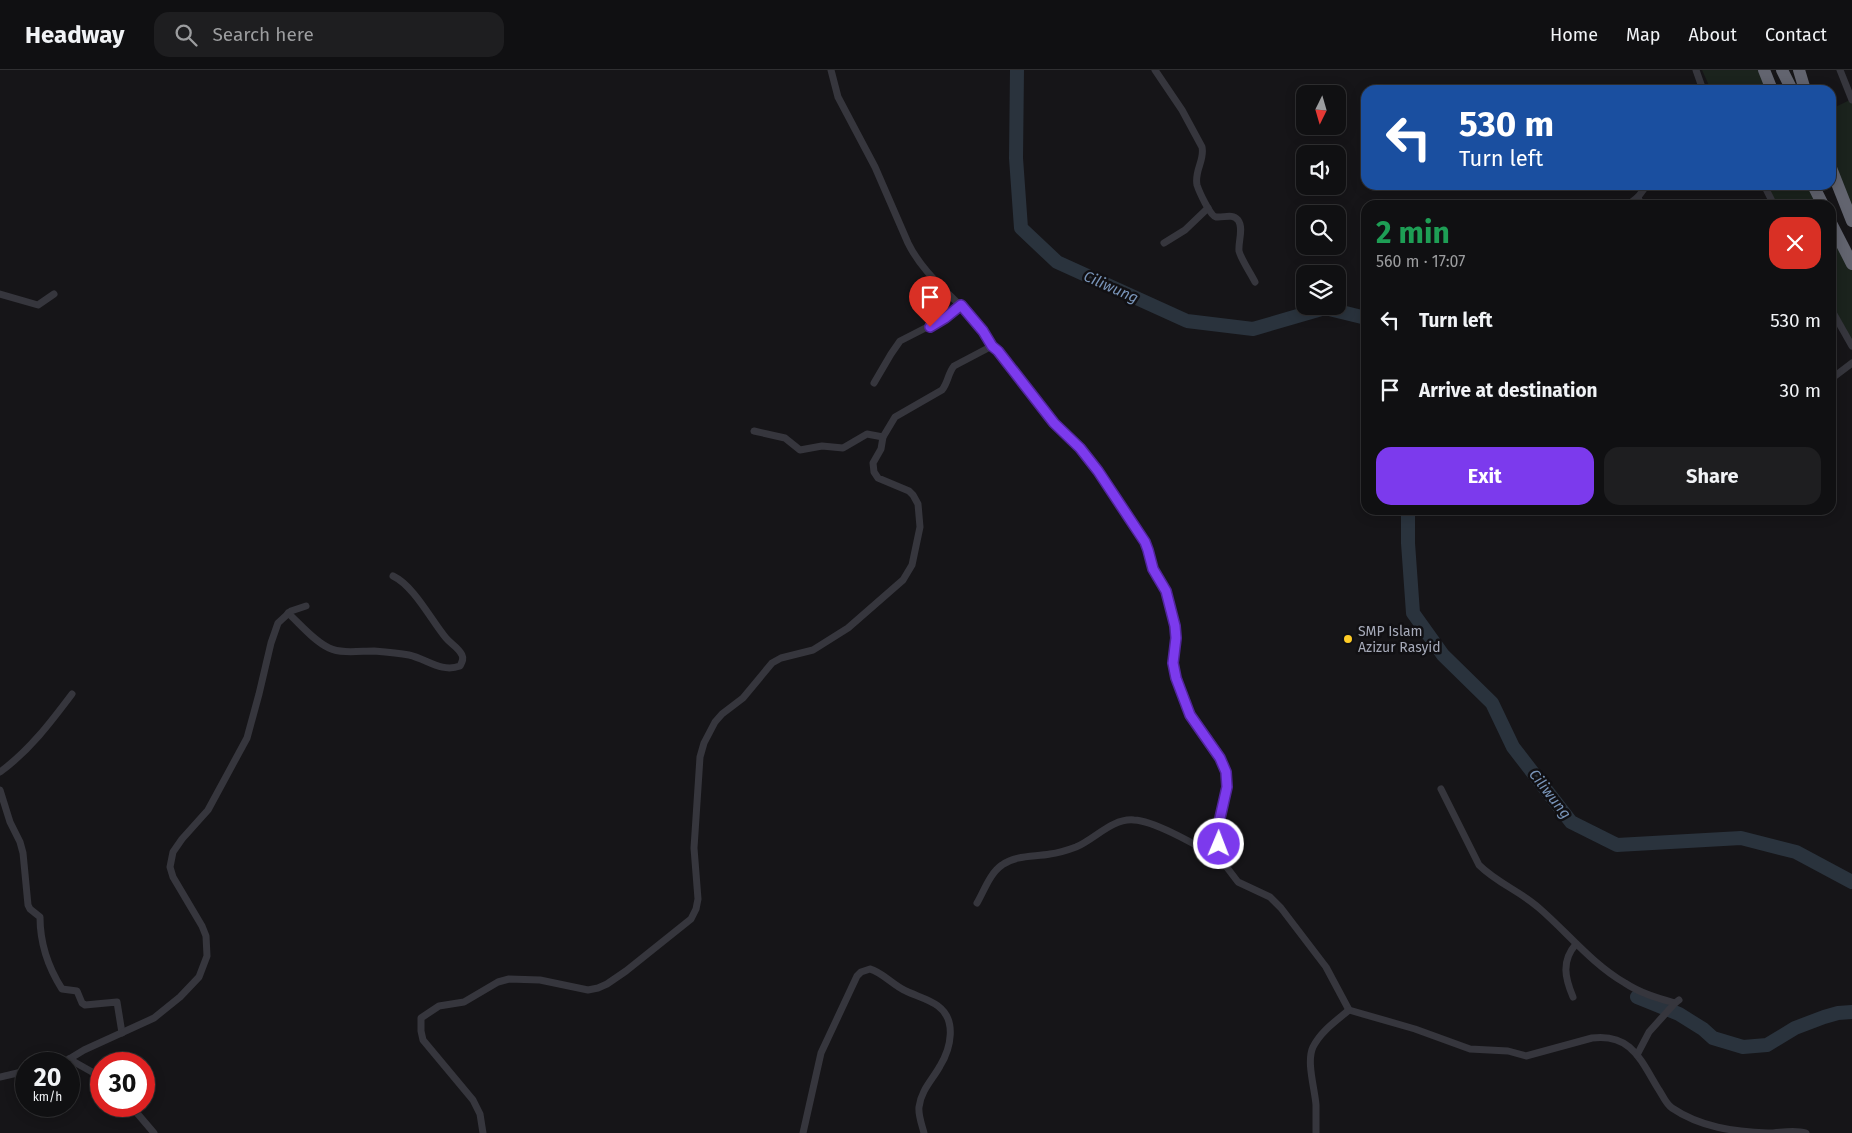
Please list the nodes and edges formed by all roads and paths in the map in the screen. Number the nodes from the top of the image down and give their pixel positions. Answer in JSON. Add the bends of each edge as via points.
{"nodes":[{"id":1,"x":831,"y":70,"type":"edge"},
{"id":2,"x":1155,"y":70,"type":"edge"},
{"id":3,"x":1696,"y":70,"type":"edge"},
{"id":4,"x":1764,"y":70,"type":"edge"},
{"id":5,"x":1782,"y":70,"type":"edge"},
{"id":6,"x":1799,"y":70,"type":"edge"},
{"id":7,"x":1840,"y":70,"type":"edge"},
{"id":8,"x":1701,"y":85,"type":"edge"},
{"id":9,"x":1770,"y":85,"type":"edge"},
{"id":10,"x":1790,"y":85,"type":"edge"},
{"id":11,"x":1804,"y":85,"type":"edge"},
{"id":12,"x":1852,"y":100,"type":"edge"},
{"id":13,"x":1836,"y":181,"type":"edge"},
{"id":14,"x":1836,"y":187,"type":"edge"},
{"id":15,"x":1644,"y":190,"type":"edge"},
{"id":16,"x":1638,"y":197,"type":"junction"},
{"id":17,"x":1634,"y":200,"type":"edge"},
{"id":18,"x":1639,"y":200,"type":"edge"},
{"id":19,"x":1208,"y":208,"type":"junction"},
{"id":20,"x":1852,"y":221,"type":"edge"},
{"id":21,"x":1836,"y":233,"type":"edge"},
{"id":22,"x":1164,"y":243,"type":"dead end"},
{"id":23,"x":1852,"y":264,"type":"edge"},
{"id":24,"x":1255,"y":282,"type":"dead end"},
{"id":25,"x":0,"y":294,"type":"edge"},
{"id":26,"x":54,"y":294,"type":"dead end"},
{"id":27,"x":961,"y":305,"type":"junction"},
{"id":28,"x":1836,"y":318,"type":"edge"},
{"id":29,"x":992,"y":346,"type":"junction"},
{"id":30,"x":1852,"y":346,"type":"edge"},
{"id":31,"x":1852,"y":363,"type":"edge"},
{"id":32,"x":1836,"y":375,"type":"edge"},
{"id":33,"x":874,"y":383,"type":"dead end"},
{"id":34,"x":754,"y":431,"type":"dead end"},
{"id":35,"x":883,"y":437,"type":"junction"},
{"id":36,"x":393,"y":576,"type":"dead end"},
{"id":37,"x":306,"y":606,"type":"dead end"},
{"id":38,"x":288,"y":613,"type":"junction"},
{"id":39,"x":72,"y":694,"type":"dead end"},
{"id":40,"x":0,"y":772,"type":"edge"},
{"id":41,"x":1441,"y":789,"type":"dead end"},
{"id":42,"x":0,"y":790,"type":"edge"},
{"id":43,"x":1222,"y":859,"type":"junction"},
{"id":44,"x":977,"y":903,"type":"dead end"},
{"id":45,"x":1574,"y":947,"type":"junction"},
{"id":46,"x":1573,"y":997,"type":"dead end"},
{"id":47,"x":1349,"y":1010,"type":"junction"},
{"id":48,"x":122,"y":1033,"type":"junction"},
{"id":49,"x":80,"y":1054,"type":"edge"},
{"id":50,"x":1637,"y":1054,"type":"junction"},
{"id":51,"x":15,"y":1074,"type":"edge"},
{"id":52,"x":0,"y":1077,"type":"edge"},
{"id":53,"x":140,"y":1117,"type":"edge"},
{"id":54,"x":154,"y":1133,"type":"edge"},
{"id":55,"x":483,"y":1133,"type":"edge"},
{"id":56,"x":803,"y":1133,"type":"edge"},
{"id":57,"x":924,"y":1133,"type":"edge"},
{"id":58,"x":1316,"y":1133,"type":"edge"},
{"id":59,"x":1806,"y":1133,"type":"edge"}],
"edges":[{"from":1,"to":27,"type":"street","via":[[838,96],[875,167],[910,247],[928,273]]},
{"from":2,"to":19,"type":"street","via":[[1202,147],[1196,179]]},
{"from":3,"to":8,"type":"street"},
{"from":4,"to":9,"type":"highway"},
{"from":5,"to":10,"type":"highway"},
{"from":6,"to":11,"type":"highway"},
{"from":7,"to":12,"type":"street"},
{"from":13,"to":20,"type":"highway"},
{"from":14,"to":20,"type":"highway"},
{"from":15,"to":16,"type":"street"},
{"from":16,"to":17,"type":"street"},
{"from":16,"to":18,"type":"street"},
{"from":19,"to":22,"type":"street","via":[[1185,230]]},
{"from":19,"to":24,"type":"street","via":[[1214,216],[1230,216],[1238,221],[1239,250]]},
{"from":21,"to":23,"type":"highway"},
{"from":25,"to":26,"type":"street","via":[[38,305]]},
{"from":27,"to":29,"type":"street"},
{"from":27,"to":33,"type":"street","via":[[945,318],[900,341]]},
{"from":28,"to":30,"type":"street"},
{"from":29,"to":35,"type":"street","via":[[954,366],[942,390],[895,416]]},
{"from":29,"to":43,"type":"street","via":[[1054,423],[1098,471],[1147,547],[1153,569],[1166,591],[1175,626],[1173,663],[1176,678],[1190,715],[1226,772],[1227,787],[1219,827]]},
{"from":31,"to":32,"type":"street"},
{"from":34,"to":35,"type":"street","via":[[785,438],[800,450],[822,446],[843,448],[867,434]]},
{"from":35,"to":55,"type":"street","via":[[881,449],[873,462],[876,476],[909,491],[918,504],[920,527],[912,565],[903,580],[860,620],[813,650],[772,663],[743,698],[715,722],[701,754],[694,862],[698,899],[688,922],[616,978],[598,988],[588,990],[540,980],[509,978],[464,1002],[439,1006],[421,1018],[423,1040],[473,1100],[480,1114]]},
{"from":36,"to":38,"type":"street","via":[[409,590],[458,649],[463,660],[460,666],[446,669],[409,655],[338,651],[316,638]]},
{"from":37,"to":38,"type":"street"},
{"from":38,"to":48,"type":"street","via":[[280,620],[274,634],[244,744],[211,805],[179,842],[171,859],[173,877],[204,931],[207,953],[202,971],[196,982],[169,1007],[149,1021]]},
{"from":39,"to":40,"type":"street","via":[[51,722]]},
{"from":41,"to":45,"type":"street","via":[[1480,865],[1495,879],[1538,907]]},
{"from":42,"to":48,"type":"street","via":[[23,853],[28,905],[40,917],[42,942],[57,982],[62,989],[76,992],[82,1004],[116,1002]]},
{"from":43,"to":44,"type":"street","via":[[1153,824],[1128,820],[1112,825],[1076,847],[1006,862],[996,871]]},
{"from":43,"to":47,"type":"street","via":[[1238,882],[1270,897],[1281,908],[1326,966]]},
{"from":45,"to":46,"type":"street","via":[[1565,971]]},
{"from":45,"to":50,"type":"street","via":[[1626,984],[1673,1004],[1649,1032]]},
{"from":47,"to":50,"type":"street","via":[[1415,1029],[1470,1050],[1492,1049],[1526,1056],[1601,1037],[1624,1042]]},
{"from":47,"to":58,"type":"street","via":[[1328,1027],[1313,1047],[1311,1067]]},
{"from":48,"to":49,"type":"street"},
{"from":50,"to":59,"type":"street","via":[[1668,1105],[1697,1121],[1736,1131]]},
{"from":51,"to":52,"type":"street"},
{"from":53,"to":54,"type":"street"},
{"from":56,"to":57,"type":"street","via":[[823,1046],[857,976],[870,970],[935,1004],[949,1021],[948,1048],[941,1066],[927,1084],[919,1107]]}]}
